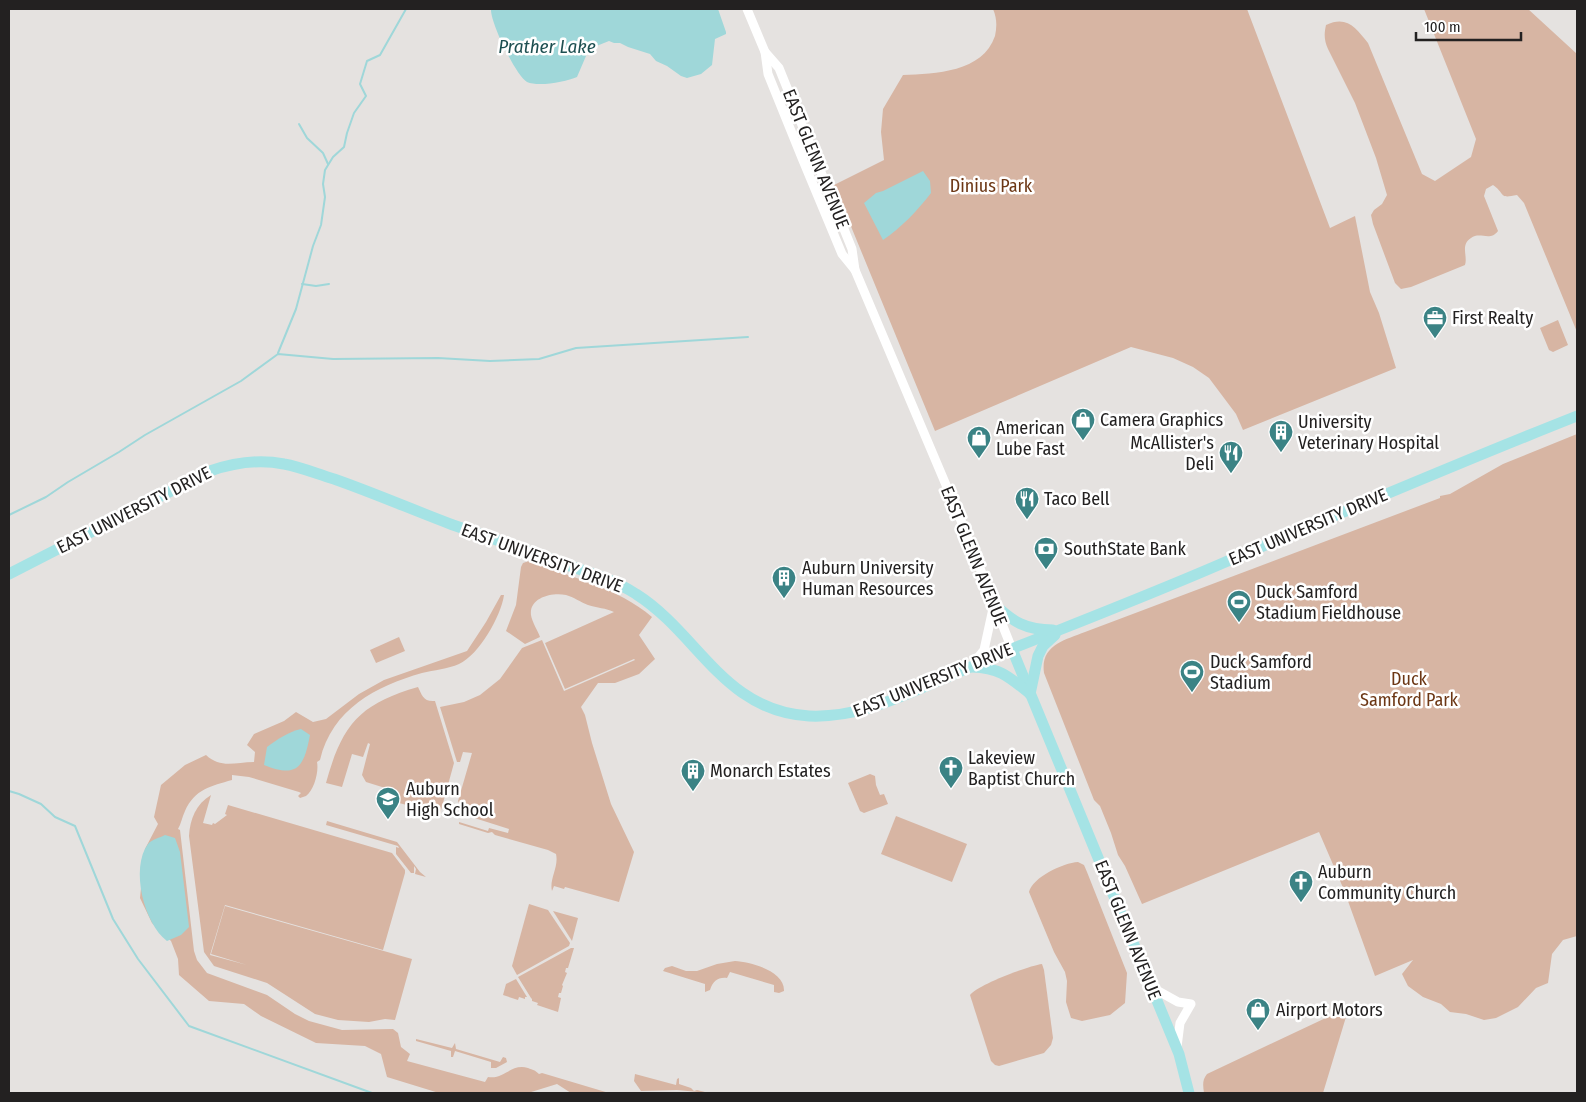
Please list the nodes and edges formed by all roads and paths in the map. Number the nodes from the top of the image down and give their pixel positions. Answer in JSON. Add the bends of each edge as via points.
{"nodes":[{"id":1,"x":747,"y":9,"type":"edge"},
{"id":2,"x":1577,"y":416,"type":"edge"},
{"id":3,"x":9,"y":574,"type":"edge"},
{"id":4,"x":994,"y":604,"type":"junction"},
{"id":5,"x":1060,"y":630,"type":"junction"},
{"id":6,"x":1012,"y":649,"type":"junction"},
{"id":7,"x":971,"y":667,"type":"junction"},
{"id":8,"x":1030,"y":694,"type":"junction"},
{"id":9,"x":1151,"y":987,"type":"junction"},
{"id":10,"x":1176,"y":1048,"type":"junction"},
{"id":11,"x":1189,"y":1093,"type":"edge"}],
"edges":[{"from":1,"to":4,"type":"street","name":"EAST GLENN AVENUE","via":[[798,150],[842,254],[855,270]]},
{"from":2,"to":5,"type":"main road","name":"EAST UNIVERSITY DRIVE"},
{"from":3,"to":7,"type":"main road","name":"EAST UNIVERSITY DRIVE","via":[[210,470],[239,463],[282,463],[348,484],[623,586],[657,610],[714,670],[739,691],[774,710],[806,716],[856,713]]},
{"from":4,"to":5,"type":"main road","via":[[1023,626]]},
{"from":4,"to":6,"type":"street","name":"EAST GLENN AVENUE"},
{"from":4,"to":7,"type":"street","via":[[984,650]]},
{"from":5,"to":6,"type":"main road","name":"EAST UNIVERSITY DRIVE"},
{"from":5,"to":8,"type":"main road","via":[[1042,646]]},
{"from":6,"to":7,"type":"main road","name":"EAST UNIVERSITY DRIVE"},
{"from":6,"to":8,"type":"main road","name":"EAST GLENN AVENUE"},
{"from":7,"to":8,"type":"main road","via":[[1004,673]]},
{"from":8,"to":9,"type":"main road","name":"EAST GLENN AVENUE"},
{"from":9,"to":10,"type":"main road","name":"EAST GLENN AVENUE"},
{"from":9,"to":10,"type":"street","via":[[1178,1002],[1191,1004],[1180,1022]]},
{"from":10,"to":11,"type":"main road","name":"EAST GLENN AVENUE"}]}
